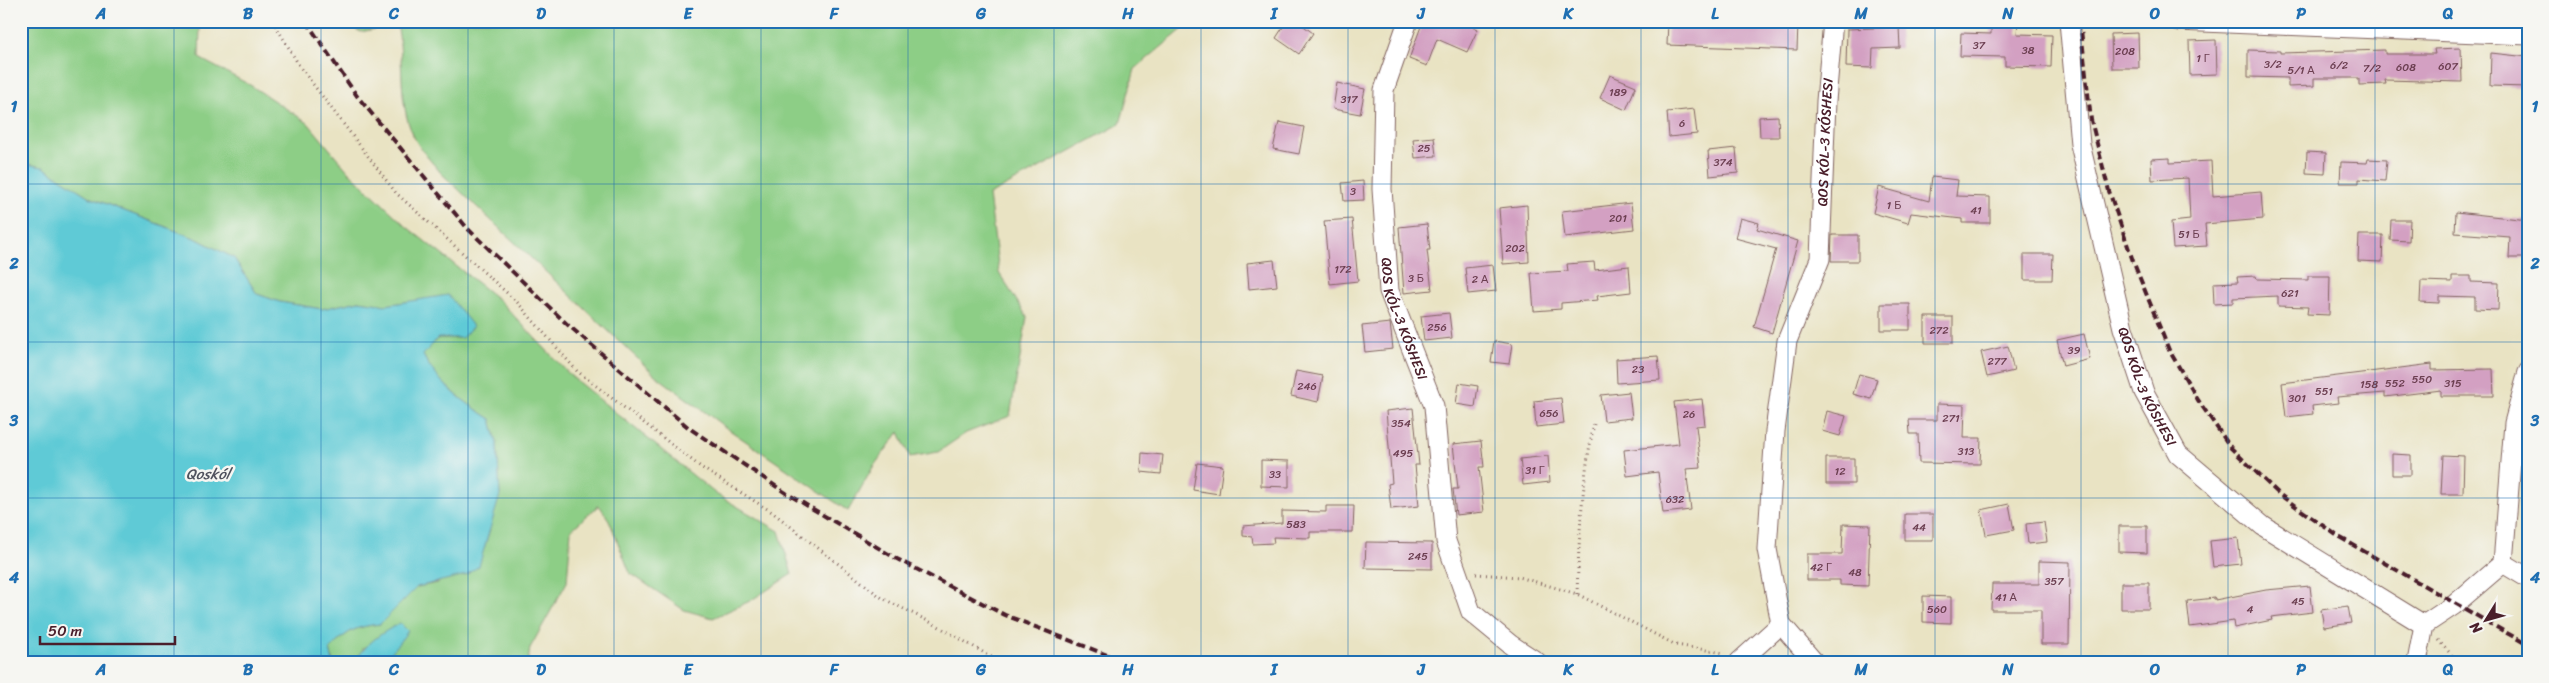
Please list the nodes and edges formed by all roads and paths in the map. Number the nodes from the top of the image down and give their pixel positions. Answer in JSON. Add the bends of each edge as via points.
{"nodes":[{"id":1,"x":274,"y":21,"type":"edge"},
{"id":2,"x":1408,"y":21,"type":"edge"},
{"id":3,"x":1833,"y":21,"type":"edge"},
{"id":4,"x":2069,"y":21,"type":"edge"},
{"id":5,"x":2178,"y":21,"type":"edge"},
{"id":6,"x":2528,"y":35,"type":"edge"},
{"id":7,"x":2528,"y":372,"type":"edge"},
{"id":8,"x":1594,"y":424,"type":"dead end"},
{"id":9,"x":2503,"y":563,"type":"junction"},
{"id":10,"x":1457,"y":573,"type":"junction"},
{"id":11,"x":2528,"y":578,"type":"edge"},
{"id":12,"x":1577,"y":594,"type":"junction"},
{"id":13,"x":1781,"y":624,"type":"junction"},
{"id":14,"x":2424,"y":625,"type":"junction"},
{"id":15,"x":1742,"y":659,"type":"edge"},
{"id":16,"x":1000,"y":662,"type":"edge"},
{"id":17,"x":1537,"y":662,"type":"edge"},
{"id":18,"x":1814,"y":662,"type":"edge"},
{"id":19,"x":2417,"y":662,"type":"edge"},
{"id":20,"x":2458,"y":662,"type":"edge"}],
"edges":[{"from":1,"to":16,"type":"path","via":[[300,67],[396,193],[517,302],[577,371],[702,468],[772,512],[882,598]]},
{"from":2,"to":10,"type":"street","name":"QOS KÓL-3 KÓSHESI","via":[[1384,90],[1382,189],[1389,291],[1434,406],[1446,541]]},
{"from":3,"to":13,"type":"street","name":"QOS KÓL-3 KÓSHESI","via":[[1826,101],[1820,259],[1787,341],[1775,431],[1768,548]]},
{"from":4,"to":14,"type":"street","name":"QOS KÓL-3 KÓSHESI","via":[[2080,144],[2123,328],[2144,392],[2178,454],[2263,526]]},
{"from":5,"to":6,"type":"street"},
{"from":7,"to":9,"type":"street","via":[[2514,423]]},
{"from":8,"to":12,"type":"path","via":[[1579,530]]},
{"from":9,"to":11,"type":"street"},
{"from":9,"to":14,"type":"street","via":[[2454,605]]},
{"from":10,"to":12,"type":"path","via":[[1518,577]]},
{"from":10,"to":17,"type":"street","name":"QOS KÓL-3 KÓSHESI","via":[[1472,612]]},
{"from":12,"to":15,"type":"path","via":[[1676,646]]},
{"from":13,"to":15,"type":"street"},
{"from":13,"to":18,"type":"street"},
{"from":14,"to":19,"type":"street"},
{"from":14,"to":20,"type":"path"}]}
